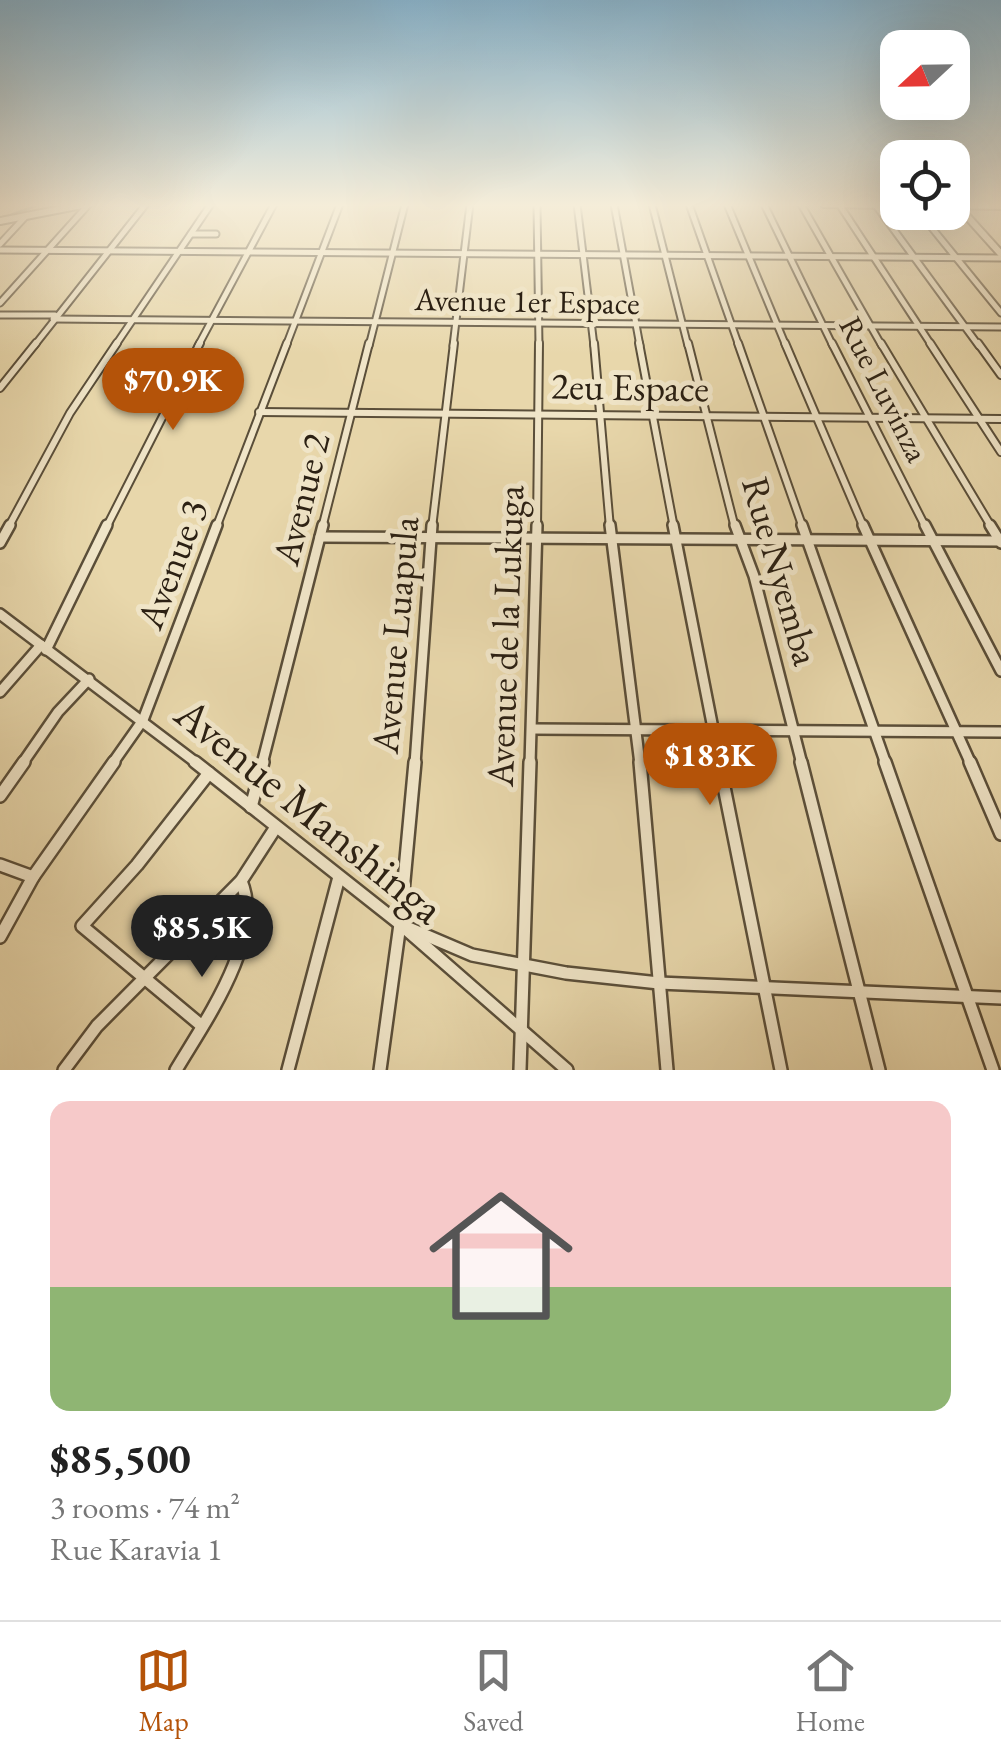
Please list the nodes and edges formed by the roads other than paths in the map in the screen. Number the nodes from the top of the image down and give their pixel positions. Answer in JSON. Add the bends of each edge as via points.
{"nodes":[{"id":1,"x":391,"y":253,"type":"edge"},
{"id":2,"x":582,"y":253,"type":"edge"},
{"id":3,"x":42,"y":254,"type":"edge"},
{"id":4,"x":103,"y":254,"type":"edge"},
{"id":5,"x":178,"y":254,"type":"edge"},
{"id":6,"x":250,"y":254,"type":"edge"},
{"id":7,"x":322,"y":254,"type":"edge"},
{"id":8,"x":466,"y":254,"type":"edge"},
{"id":9,"x":538,"y":254,"type":"edge"},
{"id":10,"x":623,"y":254,"type":"joint"},
{"id":11,"x":665,"y":254,"type":"junction"},
{"id":12,"x":707,"y":254,"type":"junction"},
{"id":13,"x":748,"y":254,"type":"junction"},
{"id":14,"x":790,"y":255,"type":"junction"},
{"id":15,"x":832,"y":255,"type":"junction"},
{"id":16,"x":872,"y":256,"type":"junction"},
{"id":17,"x":914,"y":256,"type":"junction"},
{"id":18,"x":956,"y":256,"type":"junction"},
{"id":19,"x":1001,"y":256,"type":"edge"},
{"id":20,"x":0,"y":302,"type":"edge"},
{"id":21,"x":1001,"y":313,"type":"edge"},
{"id":22,"x":0,"y":315,"type":"edge"},
{"id":23,"x":55,"y":317,"type":"junction"},
{"id":24,"x":135,"y":319,"type":"junction"},
{"id":25,"x":212,"y":321,"type":"junction"},
{"id":26,"x":294,"y":321,"type":"junction"},
{"id":27,"x":374,"y":322,"type":"junction"},
{"id":28,"x":456,"y":323,"type":"junction"},
{"id":29,"x":536,"y":323,"type":"junction"},
{"id":30,"x":592,"y":324,"type":"junction"},
{"id":31,"x":635,"y":325,"type":"junction"},
{"id":32,"x":682,"y":325,"type":"junction"},
{"id":33,"x":730,"y":325,"type":"junction"},
{"id":34,"x":777,"y":326,"type":"junction"},
{"id":35,"x":824,"y":326,"type":"junction"},
{"id":36,"x":870,"y":326,"type":"junction"},
{"id":37,"x":918,"y":327,"type":"junction"},
{"id":38,"x":964,"y":327,"type":"junction"},
{"id":39,"x":1001,"y":327,"type":"edge"},
{"id":40,"x":1001,"y":376,"type":"edge"},
{"id":41,"x":0,"y":388,"type":"edge"},
{"id":42,"x":259,"y":412,"type":"junction"},
{"id":43,"x":351,"y":412,"type":"junction"},
{"id":44,"x":448,"y":412,"type":"junction"},
{"id":45,"x":542,"y":414,"type":"junction"},
{"id":46,"x":598,"y":414,"type":"junction"},
{"id":47,"x":652,"y":415,"type":"junction"},
{"id":48,"x":707,"y":416,"type":"junction"},
{"id":49,"x":761,"y":416,"type":"junction"},
{"id":50,"x":816,"y":416,"type":"junction"},
{"id":51,"x":868,"y":418,"type":"junction"},
{"id":52,"x":924,"y":418,"type":"junction"},
{"id":53,"x":1001,"y":419,"type":"edge"},
{"id":54,"x":979,"y":420,"type":"junction"},
{"id":55,"x":1001,"y":452,"type":"edge"},
{"id":56,"x":432,"y":536,"type":"junction"},
{"id":57,"x":540,"y":536,"type":"junction"},
{"id":58,"x":320,"y":537,"type":"junction"},
{"id":59,"x":611,"y":537,"type":"junction"},
{"id":60,"x":674,"y":538,"type":"junction"},
{"id":61,"x":738,"y":538,"type":"junction"},
{"id":62,"x":808,"y":538,"type":"junction"},
{"id":63,"x":872,"y":540,"type":"junction"},
{"id":64,"x":934,"y":541,"type":"junction"},
{"id":65,"x":1001,"y":542,"type":"edge"},
{"id":66,"x":0,"y":543,"type":"edge"},
{"id":67,"x":0,"y":614,"type":"edge"},
{"id":68,"x":44,"y":647,"type":"junction"},
{"id":69,"x":1001,"y":671,"type":"edge"},
{"id":70,"x":88,"y":679,"type":"junction"},
{"id":71,"x":0,"y":692,"type":"edge"},
{"id":72,"x":143,"y":720,"type":"junction"},
{"id":73,"x":715,"y":728,"type":"junction"},
{"id":74,"x":794,"y":728,"type":"junction"},
{"id":75,"x":532,"y":729,"type":"junction"},
{"id":76,"x":636,"y":730,"type":"junction"},
{"id":77,"x":872,"y":731,"type":"junction"},
{"id":78,"x":955,"y":732,"type":"junction"},
{"id":79,"x":1001,"y":732,"type":"edge"},
{"id":80,"x":209,"y":773,"type":"junction"},
{"id":81,"x":0,"y":796,"type":"edge"},
{"id":82,"x":251,"y":807,"type":"junction"},
{"id":83,"x":276,"y":827,"type":"junction"},
{"id":84,"x":1001,"y":834,"type":"edge"},
{"id":85,"x":0,"y":866,"type":"edge"},
{"id":86,"x":33,"y":878,"type":"junction"},
{"id":87,"x":339,"y":878,"type":"junction"},
{"id":88,"x":240,"y":881,"type":"junction"},
{"id":89,"x":400,"y":924,"type":"junction"},
{"id":90,"x":0,"y":937,"type":"edge"},
{"id":91,"x":522,"y":964,"type":"junction"},
{"id":92,"x":145,"y":980,"type":"junction"},
{"id":93,"x":658,"y":983,"type":"junction"},
{"id":94,"x":764,"y":987,"type":"junction"},
{"id":95,"x":860,"y":993,"type":"junction"},
{"id":96,"x":968,"y":996,"type":"junction"},
{"id":97,"x":1001,"y":998,"type":"edge"},
{"id":98,"x":202,"y":1026,"type":"junction"},
{"id":99,"x":521,"y":1032,"type":"junction"},
{"id":100,"x":64,"y":1070,"type":"edge"},
{"id":101,"x":176,"y":1070,"type":"edge"},
{"id":102,"x":288,"y":1070,"type":"edge"},
{"id":103,"x":380,"y":1070,"type":"edge"},
{"id":104,"x":520,"y":1070,"type":"edge"},
{"id":105,"x":568,"y":1070,"type":"edge"},
{"id":106,"x":667,"y":1070,"type":"edge"},
{"id":107,"x":781,"y":1070,"type":"edge"},
{"id":108,"x":879,"y":1070,"type":"edge"},
{"id":109,"x":993,"y":1070,"type":"edge"}],
"edges":[{"from":1,"to":27,"type":"street","name":"Avenue 2"},
{"from":2,"to":30,"type":"street"},
{"from":3,"to":20,"type":"street"},
{"from":4,"to":23,"type":"street"},
{"from":5,"to":24,"type":"street"},
{"from":6,"to":25,"type":"street"},
{"from":7,"to":26,"type":"street","name":"Avenue 3"},
{"from":8,"to":28,"type":"street","name":"Avenue Luapula"},
{"from":9,"to":29,"type":"street","name":"Avenue de la Lukuga"},
{"from":10,"to":11,"type":"street"},
{"from":10,"to":31,"type":"street"},
{"from":11,"to":12,"type":"street"},
{"from":11,"to":32,"type":"street","name":"Rue Nyemba"},
{"from":12,"to":13,"type":"street"},
{"from":12,"to":33,"type":"street"},
{"from":13,"to":14,"type":"street"},
{"from":13,"to":34,"type":"street"},
{"from":14,"to":15,"type":"street"},
{"from":14,"to":35,"type":"street","name":"Rue Luvinza"},
{"from":15,"to":16,"type":"street"},
{"from":15,"to":36,"type":"street"},
{"from":16,"to":17,"type":"street"},
{"from":16,"to":37,"type":"street"},
{"from":17,"to":18,"type":"street"},
{"from":17,"to":38,"type":"street"},
{"from":18,"to":19,"type":"street"},
{"from":18,"to":21,"type":"street"},
{"from":22,"to":23,"type":"street","name":"Avenue 1er Espace"},
{"from":23,"to":24,"type":"street","name":"Avenue 1er Espace"},
{"from":23,"to":41,"type":"street"},
{"from":24,"to":25,"type":"street","name":"Avenue 1er Espace"},
{"from":24,"to":66,"type":"street","via":[[70,413]]},
{"from":25,"to":26,"type":"street","name":"Avenue 1er Espace"},
{"from":25,"to":68,"type":"street"},
{"from":26,"to":27,"type":"street","name":"Avenue 1er Espace"},
{"from":26,"to":42,"type":"street","name":"Avenue 3"},
{"from":27,"to":28,"type":"street","name":"Avenue 1er Espace"},
{"from":27,"to":43,"type":"street","name":"Avenue 2"},
{"from":28,"to":29,"type":"street","name":"Avenue 1er Espace"},
{"from":28,"to":44,"type":"street","name":"Avenue Luapula"},
{"from":29,"to":30,"type":"street","name":"Avenue 1er Espace"},
{"from":29,"to":45,"type":"street","name":"Avenue de la Lukuga"},
{"from":30,"to":31,"type":"street","name":"Avenue 1er Espace"},
{"from":30,"to":46,"type":"street"},
{"from":31,"to":32,"type":"street","name":"Avenue 1er Espace"},
{"from":31,"to":47,"type":"street"},
{"from":32,"to":33,"type":"street","name":"Avenue 1er Espace"},
{"from":32,"to":48,"type":"street","name":"Rue Nyemba"},
{"from":33,"to":34,"type":"street","name":"Avenue 1er Espace"},
{"from":33,"to":49,"type":"street"},
{"from":34,"to":35,"type":"street","name":"Avenue 1er Espace"},
{"from":34,"to":50,"type":"street"},
{"from":35,"to":36,"type":"street","name":"Avenue 1er Espace"},
{"from":35,"to":51,"type":"street","name":"Rue Luvinza"},
{"from":36,"to":37,"type":"street","name":"Avenue 1er Espace"},
{"from":36,"to":52,"type":"street"},
{"from":37,"to":38,"type":"street","name":"Avenue 1er Espace"},
{"from":37,"to":54,"type":"street"},
{"from":38,"to":39,"type":"street","name":"Avenue 1er Espace"},
{"from":38,"to":40,"type":"street"},
{"from":42,"to":43,"type":"street","name":"2eu Espace"},
{"from":42,"to":72,"type":"street","name":"Avenue 3"},
{"from":43,"to":44,"type":"street","name":"2eu Espace"},
{"from":43,"to":58,"type":"street","name":"Avenue 2"},
{"from":44,"to":45,"type":"street","name":"2eu Espace"},
{"from":44,"to":56,"type":"street","name":"Avenue Luapula"},
{"from":45,"to":46,"type":"street","name":"2eu Espace"},
{"from":45,"to":57,"type":"street","name":"Avenue de la Lukuga"},
{"from":46,"to":47,"type":"street","name":"2eu Espace"},
{"from":46,"to":59,"type":"street"},
{"from":47,"to":48,"type":"street","name":"2eu Espace"},
{"from":47,"to":60,"type":"street"},
{"from":48,"to":49,"type":"street","name":"2eu Espace"},
{"from":48,"to":61,"type":"street","name":"Rue Nyemba"},
{"from":49,"to":50,"type":"street","name":"2eu Espace"},
{"from":49,"to":62,"type":"street"},
{"from":50,"to":51,"type":"street","name":"2eu Espace"},
{"from":50,"to":63,"type":"street"},
{"from":51,"to":52,"type":"street","name":"2eu Espace"},
{"from":51,"to":64,"type":"street","name":"Rue Luvinza"},
{"from":52,"to":54,"type":"street","name":"2eu Espace"},
{"from":52,"to":65,"type":"street"},
{"from":53,"to":54,"type":"street","name":"2eu Espace"},
{"from":54,"to":55,"type":"street"},
{"from":56,"to":57,"type":"street"},
{"from":56,"to":58,"type":"street"},
{"from":56,"to":89,"type":"street","name":"Avenue Luapula"},
{"from":57,"to":59,"type":"street"},
{"from":57,"to":75,"type":"street","name":"Avenue de la Lukuga"},
{"from":58,"to":82,"type":"street","name":"Avenue 2"},
{"from":59,"to":60,"type":"street"},
{"from":59,"to":76,"type":"street"},
{"from":60,"to":61,"type":"street"},
{"from":60,"to":73,"type":"street"},
{"from":61,"to":62,"type":"street"},
{"from":61,"to":74,"type":"street","name":"Rue Nyemba"},
{"from":62,"to":63,"type":"street"},
{"from":62,"to":77,"type":"street"},
{"from":63,"to":64,"type":"street"},
{"from":63,"to":78,"type":"street"},
{"from":64,"to":65,"type":"street"},
{"from":64,"to":69,"type":"street","name":"Rue Luvinza"},
{"from":67,"to":68,"type":"street","name":"Avenue Manshinga"},
{"from":68,"to":70,"type":"street","name":"Avenue Manshinga"},
{"from":68,"to":71,"type":"street"},
{"from":70,"to":72,"type":"street","name":"Avenue Manshinga"},
{"from":70,"to":81,"type":"street"},
{"from":72,"to":80,"type":"street","name":"Avenue Manshinga"},
{"from":72,"to":86,"type":"street","name":"Avenue 3"},
{"from":73,"to":74,"type":"street"},
{"from":73,"to":76,"type":"street"},
{"from":73,"to":94,"type":"street"},
{"from":74,"to":77,"type":"street"},
{"from":74,"to":95,"type":"street","name":"Rue Nyemba"},
{"from":75,"to":76,"type":"street"},
{"from":75,"to":91,"type":"street","name":"Avenue de la Lukuga"},
{"from":76,"to":93,"type":"street"},
{"from":77,"to":78,"type":"street"},
{"from":77,"to":96,"type":"street"},
{"from":78,"to":79,"type":"street"},
{"from":78,"to":84,"type":"street"},
{"from":80,"to":82,"type":"street","name":"Avenue Manshinga"},
{"from":80,"to":92,"type":"street","via":[[82,926]]},
{"from":82,"to":83,"type":"street","name":"Avenue Manshinga"},
{"from":83,"to":87,"type":"street","name":"Avenue Manshinga"},
{"from":83,"to":88,"type":"street"},
{"from":85,"to":86,"type":"street"},
{"from":86,"to":90,"type":"street","name":"Avenue 3"},
{"from":87,"to":89,"type":"street","name":"Avenue Manshinga"},
{"from":87,"to":102,"type":"street"},
{"from":88,"to":92,"type":"street"},
{"from":88,"to":98,"type":"street","via":[[248,889],[246,925]]},
{"from":89,"to":91,"type":"street","via":[[472,955]]},
{"from":89,"to":99,"type":"street","name":"Avenue Manshinga"},
{"from":89,"to":103,"type":"street","name":"Avenue Luapula"},
{"from":91,"to":93,"type":"street"},
{"from":91,"to":99,"type":"street","name":"Avenue de la Lukuga"},
{"from":92,"to":98,"type":"street"},
{"from":92,"to":100,"type":"street","via":[[96,1026]]},
{"from":93,"to":94,"type":"street"},
{"from":93,"to":106,"type":"street"},
{"from":94,"to":95,"type":"street"},
{"from":94,"to":107,"type":"street"},
{"from":95,"to":96,"type":"street"},
{"from":95,"to":108,"type":"street","name":"Rue Nyemba"},
{"from":96,"to":97,"type":"street"},
{"from":96,"to":109,"type":"street"},
{"from":98,"to":101,"type":"street"},
{"from":99,"to":104,"type":"street","name":"Avenue de la Lukuga"},
{"from":99,"to":105,"type":"street","name":"Avenue Manshinga"}]}
